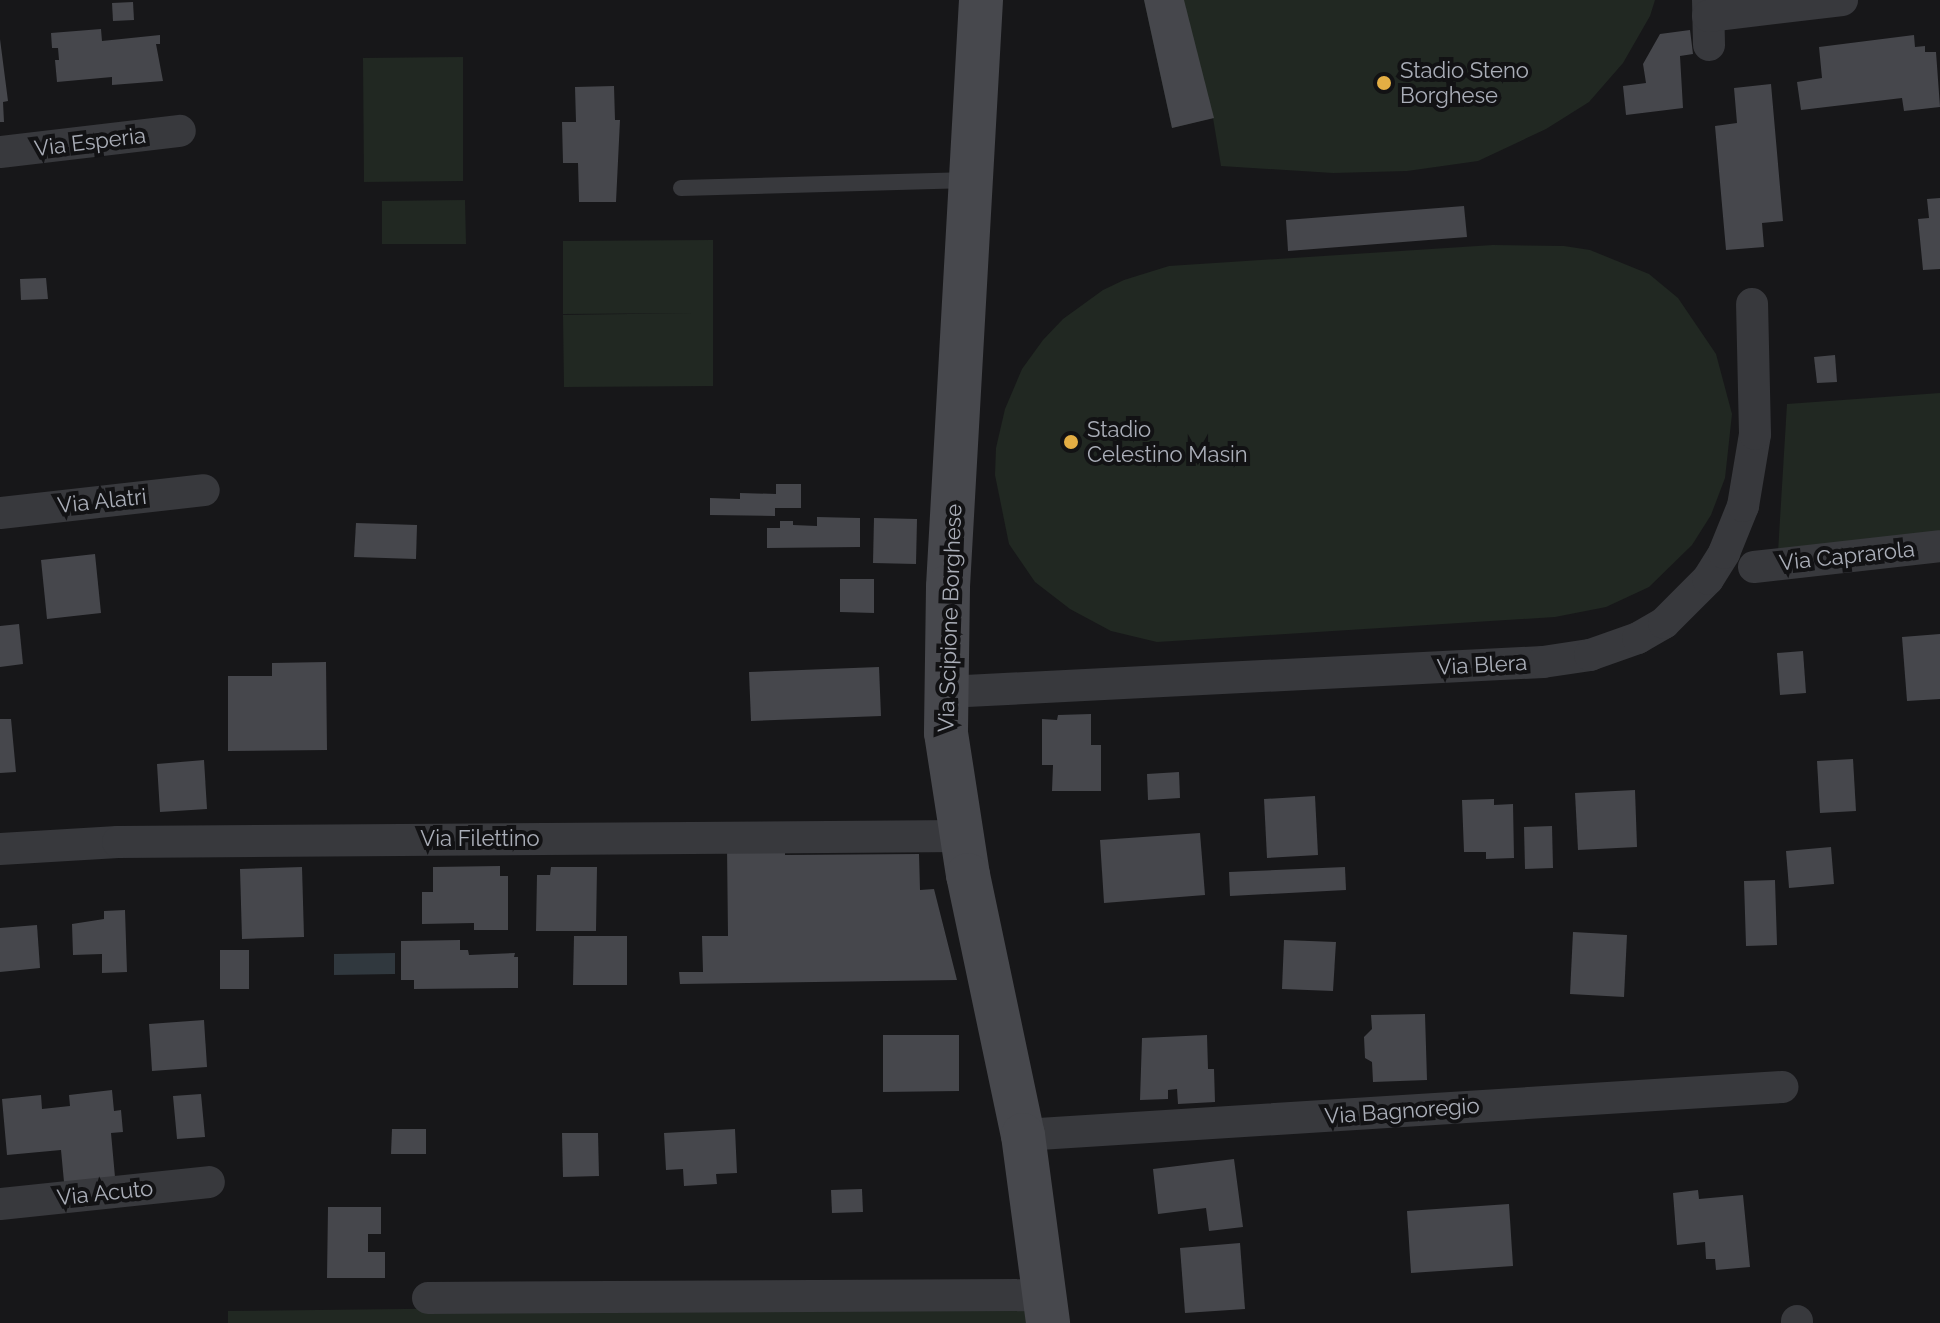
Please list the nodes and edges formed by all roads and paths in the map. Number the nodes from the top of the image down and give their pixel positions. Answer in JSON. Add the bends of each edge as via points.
{"nodes":[{"id":1,"x":981,"y":0,"type":"edge"},
{"id":2,"x":1842,"y":0,"type":"edge"},
{"id":3,"x":1708,"y":20,"type":"edge"},
{"id":4,"x":180,"y":131,"type":"dead end"},
{"id":5,"x":0,"y":152,"type":"edge"},
{"id":6,"x":971,"y":180,"type":"junction"},
{"id":7,"x":681,"y":188,"type":"dead end"},
{"id":8,"x":1752,"y":304,"type":"dead end"},
{"id":9,"x":204,"y":490,"type":"dead end"},
{"id":10,"x":0,"y":513,"type":"edge"},
{"id":11,"x":1940,"y":546,"type":"edge"},
{"id":12,"x":1754,"y":567,"type":"dead end"},
{"id":13,"x":946,"y":692,"type":"junction"},
{"id":14,"x":961,"y":836,"type":"junction"},
{"id":15,"x":0,"y":849,"type":"edge"},
{"id":16,"x":1782,"y":1087,"type":"dead end"},
{"id":17,"x":1023,"y":1135,"type":"junction"},
{"id":18,"x":209,"y":1182,"type":"dead end"},
{"id":19,"x":0,"y":1204,"type":"edge"},
{"id":20,"x":428,"y":1298,"type":"dead end"},
{"id":21,"x":1047,"y":1309,"type":"edge"}],
"edges":[{"from":1,"to":6,"type":"main road","name":"Via Scipione Borghese"},
{"from":2,"to":3,"type":"street"},
{"from":4,"to":5,"type":"street","name":"Via Esperia"},
{"from":6,"to":7,"type":"lane"},
{"from":6,"to":13,"type":"main road","name":"Via Scipione Borghese"},
{"from":8,"to":13,"type":"street","name":"Via Blera","via":[[1755,434],[1743,506],[1708,579],[1664,623],[1638,638],[1590,655],[1543,662]]},
{"from":9,"to":10,"type":"street","name":"Via Alatri"},
{"from":11,"to":12,"type":"street","name":"Via Caprarola"},
{"from":13,"to":14,"type":"main road","name":"Via Scipione Borghese","via":[[948,750]]},
{"from":14,"to":15,"type":"street","name":"Via Filettino","via":[[118,842]]},
{"from":14,"to":17,"type":"main road","name":"Via Scipione Borghese"},
{"from":16,"to":17,"type":"street","name":"Via Bagnoregio"},
{"from":17,"to":21,"type":"main road","name":"Via Scipione Borghese"},
{"from":18,"to":19,"type":"street","name":"Via Acuto"},
{"from":20,"to":21,"type":"street"}]}
